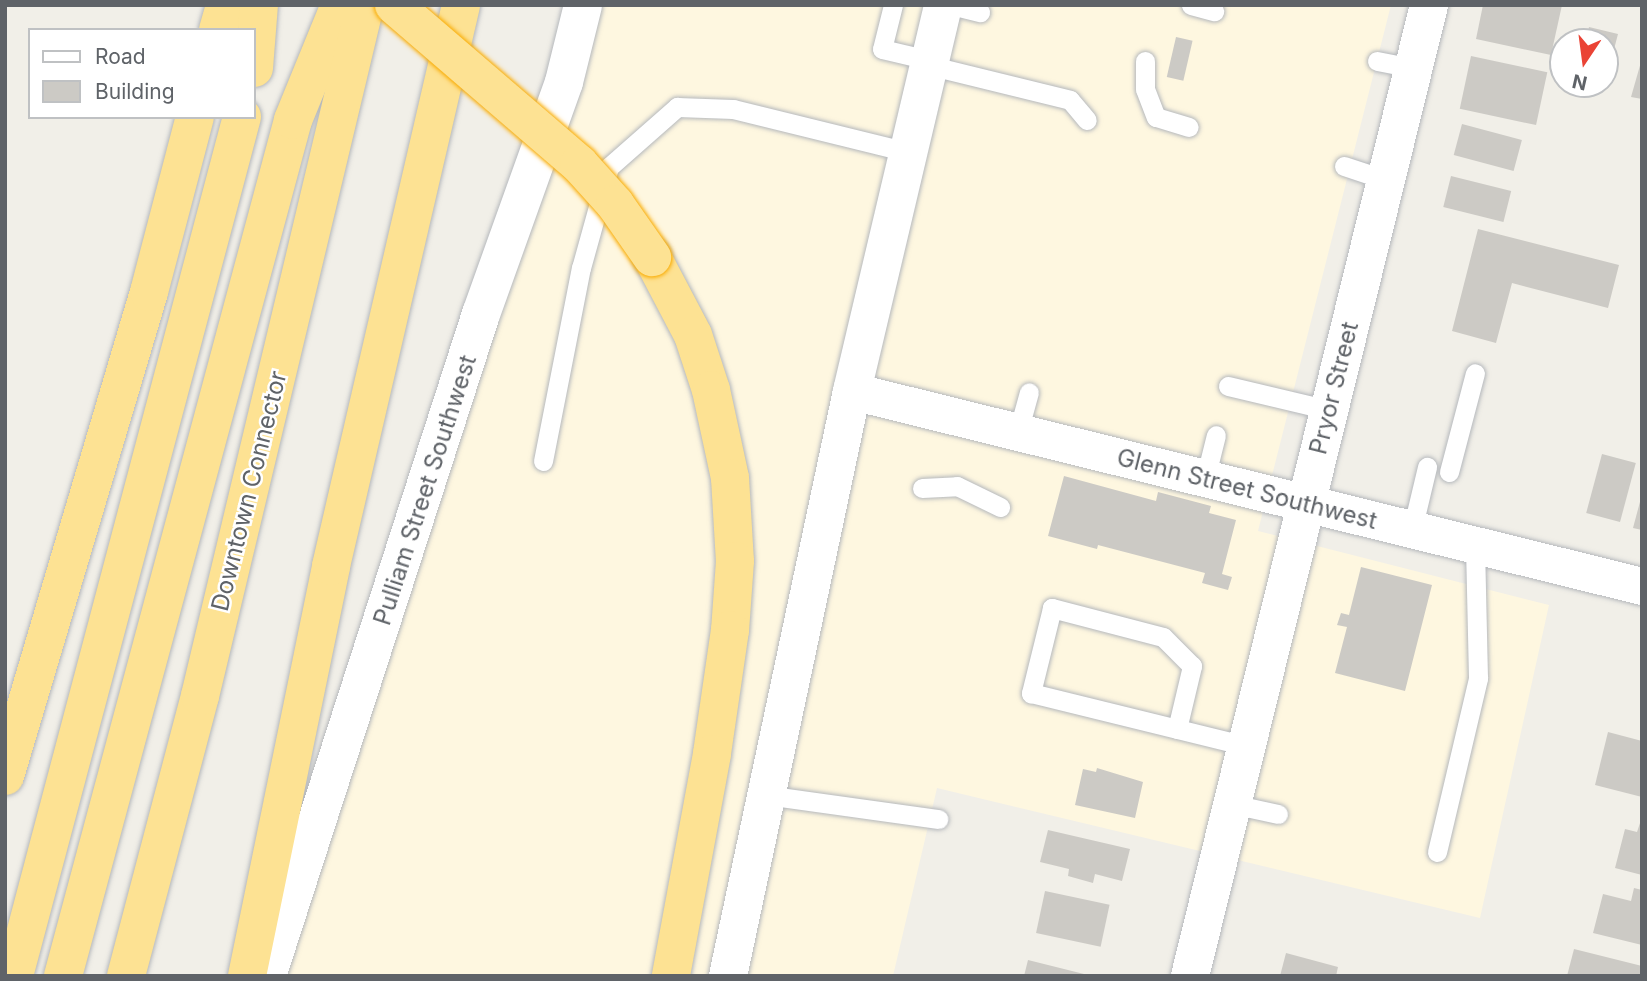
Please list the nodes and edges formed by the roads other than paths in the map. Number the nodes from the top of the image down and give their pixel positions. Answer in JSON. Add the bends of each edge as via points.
{"nodes":[{"id":1,"x":225,"y":5,"type":"edge"},
{"id":2,"x":259,"y":5,"type":"edge"},
{"id":3,"x":340,"y":5,"type":"edge"},
{"id":4,"x":365,"y":5,"type":"edge"},
{"id":5,"x":394,"y":5,"type":"edge"},
{"id":6,"x":461,"y":5,"type":"edge"},
{"id":7,"x":583,"y":5,"type":"edge"},
{"id":8,"x":892,"y":5,"type":"edge"},
{"id":9,"x":943,"y":5,"type":"edge"},
{"id":10,"x":951,"y":5,"type":"edge"},
{"id":11,"x":1191,"y":5,"type":"edge"},
{"id":12,"x":1429,"y":5,"type":"edge"},
{"id":13,"x":1214,"y":11,"type":"dead end"},
{"id":14,"x":980,"y":12,"type":"dead end"},
{"id":15,"x":219,"y":28,"type":"edge"},
{"id":16,"x":256,"y":43,"type":"edge"},
{"id":17,"x":1144,"y":61,"type":"dead end"},
{"id":18,"x":1377,"y":61,"type":"dead end"},
{"id":19,"x":929,"y":63,"type":"junction"},
{"id":20,"x":1413,"y":68,"type":"junction"},
{"id":21,"x":194,"y":119,"type":"edge"},
{"id":22,"x":241,"y":119,"type":"edge"},
{"id":23,"x":1087,"y":120,"type":"dead end"},
{"id":24,"x":1189,"y":127,"type":"dead end"},
{"id":25,"x":908,"y":152,"type":"junction"},
{"id":26,"x":1344,"y":166,"type":"dead end"},
{"id":27,"x":1386,"y":180,"type":"junction"},
{"id":28,"x":1475,"y":373,"type":"dead end"},
{"id":29,"x":1228,"y":386,"type":"dead end"},
{"id":30,"x":852,"y":391,"type":"junction"},
{"id":31,"x":1029,"y":392,"type":"dead end"},
{"id":32,"x":1329,"y":410,"type":"junction"},
{"id":33,"x":1018,"y":432,"type":"junction"},
{"id":34,"x":1216,"y":435,"type":"dead end"},
{"id":35,"x":543,"y":461,"type":"dead end"},
{"id":36,"x":1427,"y":467,"type":"dead end"},
{"id":37,"x":1450,"y":472,"type":"dead end"},
{"id":38,"x":1205,"y":479,"type":"junction"},
{"id":39,"x":922,"y":488,"type":"dead end"},
{"id":40,"x":1305,"y":503,"type":"junction"},
{"id":41,"x":1000,"y":507,"type":"dead end"},
{"id":42,"x":1412,"y":530,"type":"junction"},
{"id":43,"x":1475,"y":545,"type":"junction"},
{"id":44,"x":1642,"y":586,"type":"edge"},
{"id":45,"x":1177,"y":729,"type":"junction"},
{"id":46,"x":1239,"y":774,"type":"junction"},
{"id":47,"x":5,"y":775,"type":"edge"},
{"id":48,"x":765,"y":795,"type":"junction"},
{"id":49,"x":1278,"y":814,"type":"dead end"},
{"id":50,"x":937,"y":819,"type":"dead end"},
{"id":51,"x":1437,"y":852,"type":"dead end"},
{"id":52,"x":14,"y":976,"type":"edge"},
{"id":53,"x":63,"y":976,"type":"edge"},
{"id":54,"x":126,"y":976,"type":"edge"},
{"id":55,"x":247,"y":976,"type":"edge"},
{"id":56,"x":267,"y":976,"type":"edge"},
{"id":57,"x":671,"y":976,"type":"edge"},
{"id":58,"x":728,"y":976,"type":"edge"},
{"id":59,"x":1190,"y":976,"type":"edge"}],
"edges":[{"from":1,"to":15,"type":"highway"},
{"from":2,"to":16,"type":"highway"},
{"from":3,"to":53,"type":"highway","via":[[293,120]]},
{"from":4,"to":54,"type":"highway","name":"Downtown Connector","via":[[200,696]]},
{"from":5,"to":57,"type":"highway","bridge":true,"via":[[579,164],[615,204],[652,257],[693,334],[711,390],[730,478],[735,561],[712,754]]},
{"from":6,"to":55,"type":"highway","via":[[331,566]]},
{"from":7,"to":56,"type":"main road","name":"Pulliam Street Southwest","via":[[564,82],[481,314]]},
{"from":8,"to":19,"type":"lane","via":[[882,49]]},
{"from":9,"to":19,"type":"main road"},
{"from":10,"to":14,"type":"lane"},
{"from":11,"to":13,"type":"lane"},
{"from":12,"to":20,"type":"main road","name":"Pryor Street"},
{"from":17,"to":24,"type":"lane","via":[[1145,89],[1156,117]]},
{"from":18,"to":20,"type":"lane"},
{"from":19,"to":23,"type":"lane","via":[[1070,100]]},
{"from":19,"to":25,"type":"main road"},
{"from":20,"to":27,"type":"main road","name":"Pryor Street"},
{"from":21,"to":47,"type":"highway","via":[[149,292]]},
{"from":22,"to":52,"type":"highway"},
{"from":25,"to":30,"type":"main road"},
{"from":25,"to":35,"type":"lane","via":[[733,109],[677,107],[609,167],[581,268]]},
{"from":26,"to":27,"type":"lane"},
{"from":27,"to":32,"type":"main road","name":"Pryor Street"},
{"from":28,"to":37,"type":"lane"},
{"from":29,"to":32,"type":"lane"},
{"from":30,"to":33,"type":"street","name":"Glenn Street Southwest"},
{"from":30,"to":48,"type":"main road"},
{"from":31,"to":33,"type":"lane"},
{"from":32,"to":40,"type":"main road","name":"Pryor Street"},
{"from":33,"to":38,"type":"street","name":"Glenn Street Southwest"},
{"from":34,"to":38,"type":"lane"},
{"from":36,"to":42,"type":"lane"},
{"from":38,"to":40,"type":"street","name":"Glenn Street Southwest"},
{"from":39,"to":41,"type":"lane","via":[[957,486]]},
{"from":40,"to":42,"type":"street","name":"Glenn Street Southwest"},
{"from":40,"to":46,"type":"main road","name":"Pryor Street"},
{"from":42,"to":43,"type":"street","name":"Glenn Street Southwest"},
{"from":43,"to":44,"type":"street","name":"Glenn Street Southwest"},
{"from":43,"to":51,"type":"lane","via":[[1478,678]]},
{"from":45,"to":45,"type":"lane","via":[[1031,693],[1052,608],[1163,637],[1192,666]]},
{"from":45,"to":46,"type":"lane"},
{"from":46,"to":49,"type":"lane"},
{"from":46,"to":59,"type":"main road","name":"Pryor Street"},
{"from":48,"to":50,"type":"lane"},
{"from":48,"to":58,"type":"main road"}]}
